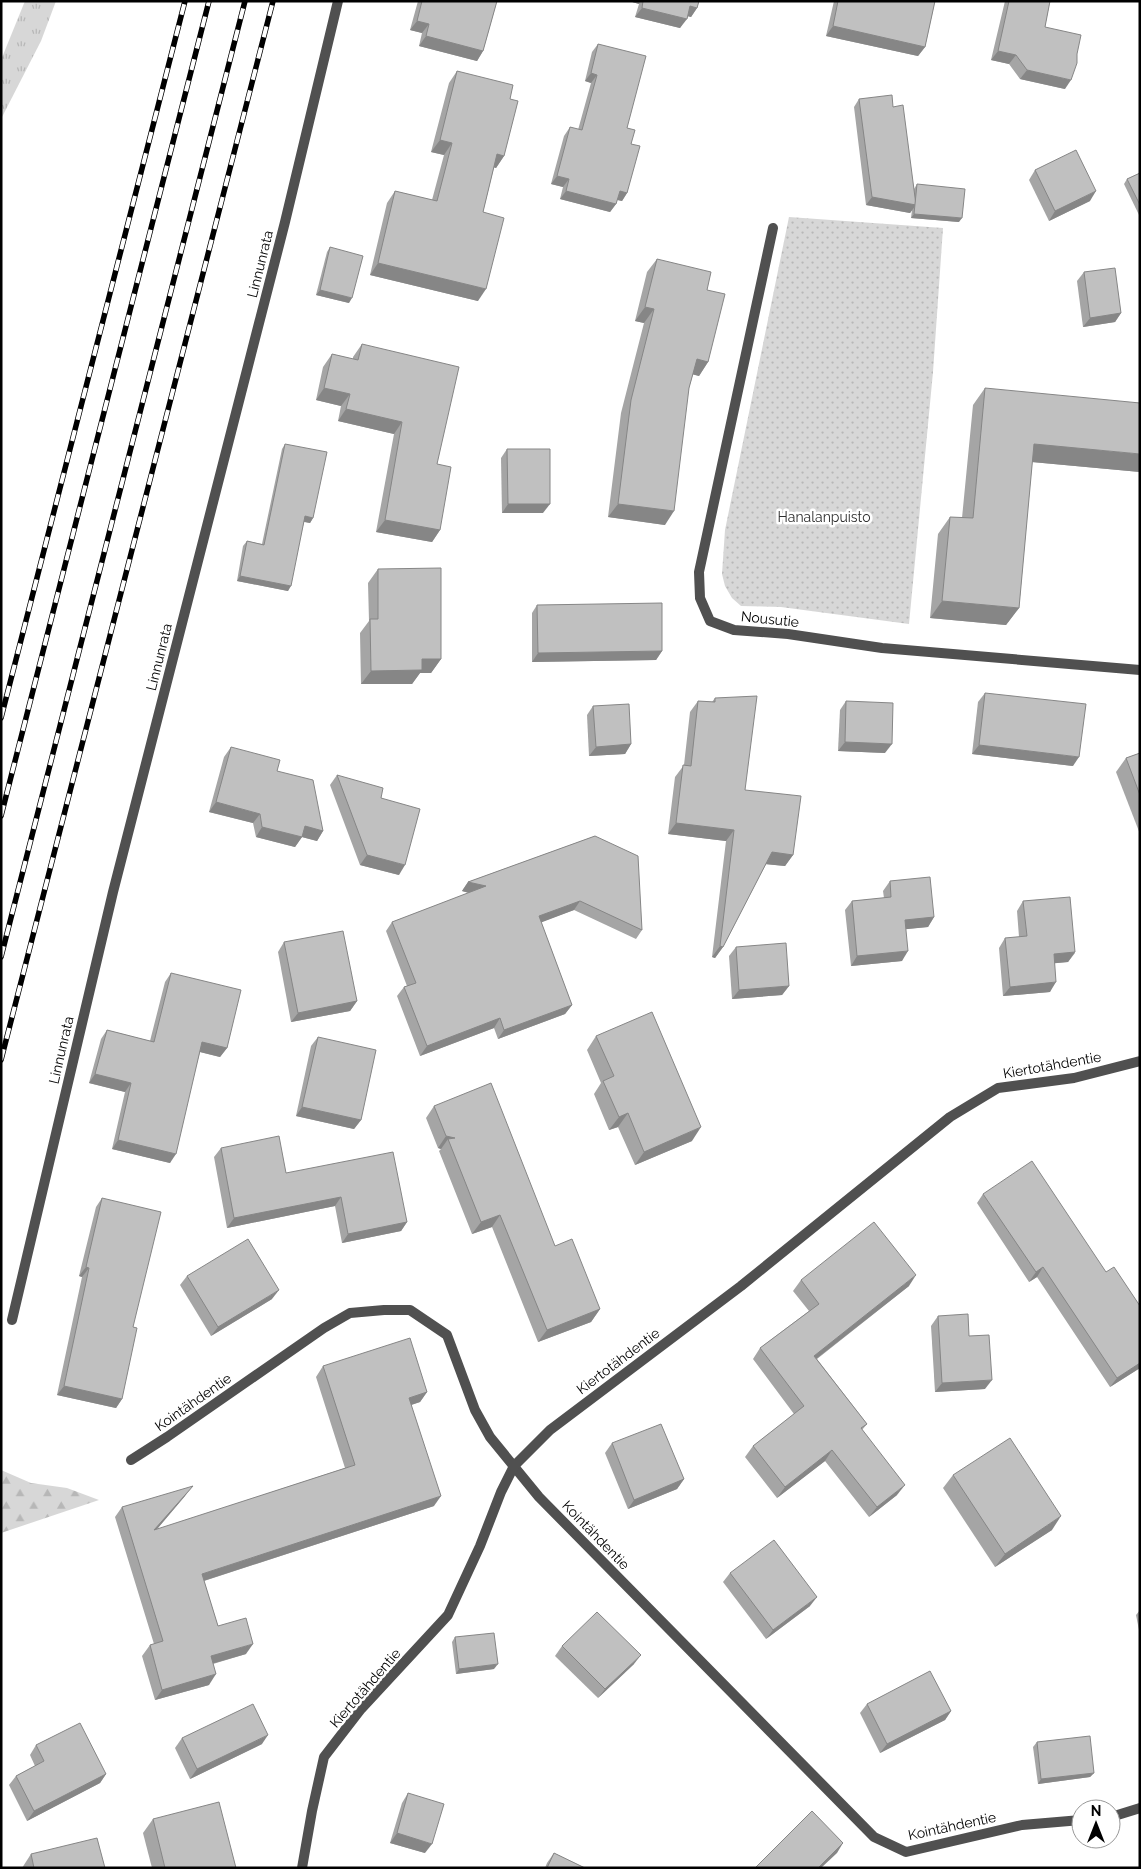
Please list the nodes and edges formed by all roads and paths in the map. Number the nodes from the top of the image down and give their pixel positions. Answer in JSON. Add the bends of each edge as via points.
{"nodes":[{"id":1,"x":338,"y":1,"type":"edge"},
{"id":2,"x":773,"y":228,"type":"dead end"},
{"id":3,"x":1140,"y":670,"type":"edge"},
{"id":4,"x":1140,"y":1061,"type":"edge"},
{"id":5,"x":12,"y":1320,"type":"dead end"},
{"id":6,"x":131,"y":1460,"type":"dead end"},
{"id":7,"x":514,"y":1466,"type":"junction"},
{"id":8,"x":1140,"y":1808,"type":"edge"},
{"id":9,"x":1121,"y":1813,"type":"edge"},
{"id":10,"x":1071,"y":1821,"type":"edge"},
{"id":11,"x":302,"y":1868,"type":"edge"}],
"edges":[{"from":1,"to":5,"type":"street","name":"Linnunrata","via":[[113,892]]},
{"from":2,"to":3,"type":"street","name":"Nousutie","via":[[699,572],[700,598],[710,621],[734,630],[788,634],[882,648]]},
{"from":4,"to":7,"type":"street","name":"Kiertotähdentie","via":[[1074,1078],[998,1088],[950,1117],[741,1286],[550,1430]]},
{"from":6,"to":7,"type":"street","name":"Kointähdentie","via":[[350,1313],[410,1310],[447,1335],[475,1410],[490,1437]]},
{"from":7,"to":10,"type":"street","name":"Kointähdentie","via":[[546,1504],[874,1837],[906,1852],[1022,1825]]},
{"from":7,"to":11,"type":"street","name":"Kiertotähdentie","via":[[448,1615],[361,1709],[324,1757]]},
{"from":8,"to":9,"type":"street"}]}
